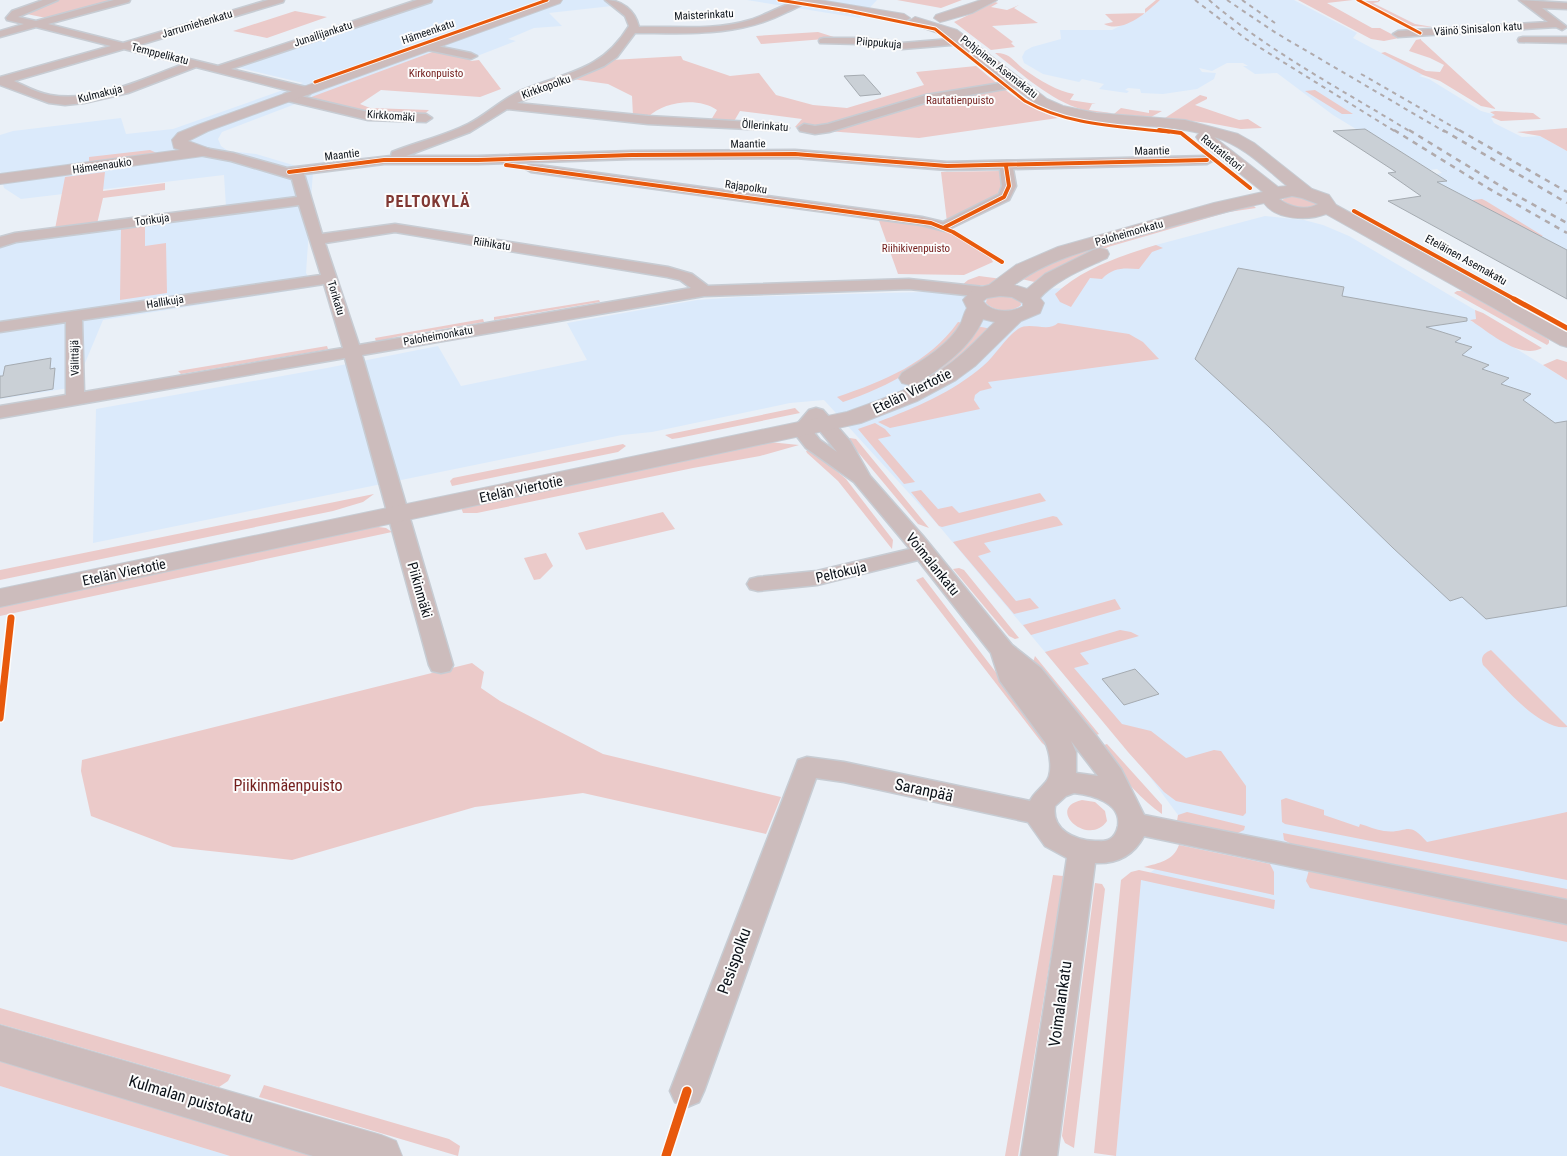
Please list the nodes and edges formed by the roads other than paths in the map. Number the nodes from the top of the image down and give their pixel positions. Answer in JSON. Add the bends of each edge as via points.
{"nodes":[{"id":1,"x":53,"y":0,"type":"edge"},
{"id":2,"x":125,"y":0,"type":"edge"},
{"id":3,"x":279,"y":0,"type":"edge"},
{"id":4,"x":426,"y":0,"type":"edge"},
{"id":5,"x":556,"y":0,"type":"edge"},
{"id":6,"x":610,"y":0,"type":"edge"},
{"id":7,"x":799,"y":0,"type":"edge"},
{"id":8,"x":974,"y":0,"type":"edge"},
{"id":9,"x":991,"y":0,"type":"edge"},
{"id":10,"x":877,"y":1,"type":"edge"},
{"id":11,"x":1528,"y":3,"type":"edge"},
{"id":12,"x":1567,"y":6,"type":"edge"},
{"id":13,"x":862,"y":9,"type":"junction"},
{"id":14,"x":936,"y":16,"type":"junction"},
{"id":15,"x":910,"y":17,"type":"junction"},
{"id":16,"x":36,"y":24,"type":"junction"},
{"id":17,"x":1562,"y":27,"type":"edge"},
{"id":18,"x":632,"y":30,"type":"junction"},
{"id":19,"x":0,"y":34,"type":"edge"},
{"id":20,"x":1398,"y":34,"type":"dead end"},
{"id":21,"x":958,"y":37,"type":"junction"},
{"id":22,"x":1424,"y":38,"type":"dead end"},
{"id":23,"x":1496,"y":39,"type":"dead end"},
{"id":24,"x":1514,"y":40,"type":"dead end"},
{"id":25,"x":1567,"y":40,"type":"edge"},
{"id":26,"x":824,"y":41,"type":"dead end"},
{"id":27,"x":125,"y":46,"type":"junction"},
{"id":28,"x":427,"y":47,"type":"junction"},
{"id":29,"x":471,"y":56,"type":"dead end"},
{"id":30,"x":197,"y":63,"type":"junction"},
{"id":31,"x":220,"y":69,"type":"junction"},
{"id":32,"x":1,"y":80,"type":"edge"},
{"id":33,"x":1019,"y":84,"type":"junction"},
{"id":34,"x":306,"y":91,"type":"junction"},
{"id":35,"x":288,"y":97,"type":"junction"},
{"id":36,"x":505,"y":105,"type":"junction"},
{"id":37,"x":1152,"y":123,"type":"junction"},
{"id":38,"x":783,"y":128,"type":"dead end"},
{"id":39,"x":804,"y":128,"type":"dead end"},
{"id":40,"x":204,"y":152,"type":"junction"},
{"id":41,"x":404,"y":152,"type":"junction"},
{"id":42,"x":384,"y":160,"type":"junction"},
{"id":43,"x":478,"y":160,"type":"junction"},
{"id":44,"x":1207,"y":160,"type":"dead end"},
{"id":45,"x":1006,"y":166,"type":"junction"},
{"id":46,"x":289,"y":172,"type":"junction"},
{"id":47,"x":0,"y":179,"type":"edge"},
{"id":48,"x":1306,"y":193,"type":"junction"},
{"id":49,"x":305,"y":200,"type":"junction"},
{"id":50,"x":1276,"y":200,"type":"junction"},
{"id":51,"x":1326,"y":207,"type":"junction"},
{"id":52,"x":1308,"y":212,"type":"junction"},
{"id":53,"x":1366,"y":231,"type":"junction"},
{"id":54,"x":316,"y":240,"type":"junction"},
{"id":55,"x":0,"y":242,"type":"edge"},
{"id":56,"x":668,"y":272,"type":"junction"},
{"id":57,"x":330,"y":278,"type":"junction"},
{"id":58,"x":704,"y":291,"type":"junction"},
{"id":59,"x":686,"y":293,"type":"junction"},
{"id":60,"x":982,"y":298,"type":"junction"},
{"id":61,"x":1030,"y":298,"type":"junction"},
{"id":62,"x":74,"y":316,"type":"junction"},
{"id":63,"x":1013,"y":317,"type":"junction"},
{"id":64,"x":0,"y":327,"type":"edge"},
{"id":65,"x":1567,"y":341,"type":"edge"},
{"id":66,"x":352,"y":351,"type":"junction"},
{"id":67,"x":75,"y":399,"type":"junction"},
{"id":68,"x":0,"y":412,"type":"edge"},
{"id":69,"x":815,"y":423,"type":"junction"},
{"id":70,"x":398,"y":508,"type":"junction"},
{"id":71,"x":923,"y":552,"type":"junction"},
{"id":72,"x":758,"y":584,"type":"dead end"},
{"id":73,"x":0,"y":585,"type":"edge"},
{"id":74,"x":0,"y":598,"type":"edge"},
{"id":75,"x":1003,"y":651,"type":"junction"},
{"id":76,"x":441,"y":665,"type":"dead end"},
{"id":77,"x":807,"y":767,"type":"joint"},
{"id":78,"x":1058,"y":788,"type":"junction"},
{"id":79,"x":1128,"y":812,"type":"junction"},
{"id":80,"x":1040,"y":814,"type":"junction"},
{"id":81,"x":1082,"y":851,"type":"junction"},
{"id":82,"x":1567,"y":912,"type":"edge"},
{"id":83,"x":0,"y":1043,"type":"edge"},
{"id":84,"x":687,"y":1090,"type":"dead end"},
{"id":85,"x":381,"y":1156,"type":"edge"},
{"id":86,"x":1039,"y":1156,"type":"edge"}],
"edges":[{"from":1,"to":16,"type":"street","name":"Temppelikatu","via":[[10,16]]},
{"from":2,"to":16,"type":"street"},
{"from":3,"to":27,"type":"street","name":"Jarrumiehenkatu"},
{"from":4,"to":31,"type":"street","name":"Junailijankatu"},
{"from":5,"to":28,"type":"street","name":"Hämeenkatu"},
{"from":6,"to":18,"type":"street","via":[[630,14]]},
{"from":7,"to":13,"type":"street"},
{"from":7,"to":18,"type":"street","name":"Maisterinkatu","via":[[756,22],[743,25],[710,29]]},
{"from":8,"to":14,"type":"street"},
{"from":9,"to":14,"type":"street","via":[[968,10]]},
{"from":10,"to":13,"type":"street"},
{"from":11,"to":12,"type":"street"},
{"from":11,"to":17,"type":"street","name":"Väinö Sinisalon katu"},
{"from":13,"to":15,"type":"street"},
{"from":14,"to":15,"type":"street","via":[[926,22]]},
{"from":14,"to":21,"type":"street","name":"Pohjoinen Asemakatu"},
{"from":15,"to":21,"type":"street","name":"Pohjoinen Asemakatu"},
{"from":16,"to":19,"type":"street"},
{"from":16,"to":27,"type":"street","name":"Temppelikatu"},
{"from":17,"to":20,"type":"street","name":"Väinö Sinisalon katu"},
{"from":18,"to":36,"type":"street","name":"Kirkkopolku","via":[[623,45],[603,63],[524,94]]},
{"from":21,"to":26,"type":"street","name":"Piippukuja","via":[[902,46],[858,40]]},
{"from":21,"to":33,"type":"street","name":"Pohjoinen Asemakatu"},
{"from":22,"to":23,"type":"street"},
{"from":24,"to":25,"type":"street"},
{"from":27,"to":30,"type":"street","name":"Temppelikatu"},
{"from":27,"to":32,"type":"street","name":"Jarrumiehenkatu"},
{"from":28,"to":29,"type":"street"},
{"from":28,"to":34,"type":"street","name":"Hämeenkatu"},
{"from":30,"to":31,"type":"street","name":"Temppelikatu"},
{"from":30,"to":32,"type":"street","name":"Kulmakuja","via":[[104,95],[79,100],[48,99]]},
{"from":31,"to":34,"type":"street","name":"Temppelikatu"},
{"from":33,"to":37,"type":"street","name":"Pohjoinen Asemakatu","via":[[1058,110],[1088,117]]},
{"from":33,"to":39,"type":"street","name":"Öllerinkatu","via":[[926,99],[829,128]]},
{"from":34,"to":35,"type":"street","name":"Hämeenkatu"},
{"from":35,"to":40,"type":"street","name":"Hämeenkatu","via":[[202,128],[180,140],[180,144]]},
{"from":35,"to":41,"type":"street","name":"Kirkkomäki","via":[[368,116],[426,118],[408,139]]},
{"from":36,"to":38,"type":"street","name":"Öllerinkatu","via":[[648,120]]},
{"from":36,"to":41,"type":"street","name":"Kirkkopolku","via":[[465,130]]},
{"from":37,"to":48,"type":"street","name":"Rautatietori","via":[[1195,126],[1232,136]]},
{"from":37,"to":50,"type":"street","name":"Rautatietori","via":[[1205,137],[1269,187]]},
{"from":40,"to":46,"type":"street"},
{"from":40,"to":47,"type":"street","name":"Hämeenaukio"},
{"from":41,"to":42,"type":"street","name":"Kirkkopolku"},
{"from":42,"to":43,"type":"street","name":"Maantie"},
{"from":42,"to":46,"type":"street","name":"Maantie"},
{"from":43,"to":45,"type":"street","name":"Maantie","via":[[769,154],[947,166]]},
{"from":43,"to":45,"type":"street","name":"Rajapolku","via":[[922,221],[944,227],[1004,197],[1010,184]]},
{"from":44,"to":45,"type":"street","name":"Maantie"},
{"from":46,"to":49,"type":"street","name":"Torikatu","via":[[298,174]]},
{"from":48,"to":50,"type":"street","via":[[1284,192]]},
{"from":48,"to":51,"type":"street","name":"Rautatietori","via":[[1323,199]]},
{"from":49,"to":54,"type":"street","name":"Torikatu"},
{"from":49,"to":55,"type":"street","name":"Torikuja"},
{"from":50,"to":52,"type":"street"},
{"from":50,"to":60,"type":"street","name":"Paloheimonkatu","via":[[1220,207],[1065,251],[1023,269]]},
{"from":50,"to":61,"type":"street","name":"Paloheimonkatu","via":[[1252,210],[1121,246],[1069,270]]},
{"from":51,"to":52,"type":"street","via":[[1318,212]]},
{"from":51,"to":53,"type":"street","name":"Eteläinen Asemakatu"},
{"from":52,"to":53,"type":"street","name":"Eteläinen Asemakatu"},
{"from":53,"to":65,"type":"street","name":"Eteläinen Asemakatu"},
{"from":54,"to":56,"type":"street","name":"Riihikatu","via":[[395,228]]},
{"from":54,"to":57,"type":"street","name":"Torikatu"},
{"from":56,"to":58,"type":"street","name":"Riihikatu","via":[[686,276]]},
{"from":56,"to":59,"type":"street"},
{"from":57,"to":62,"type":"street","name":"Hallikuja"},
{"from":57,"to":66,"type":"street","name":"Torikatu"},
{"from":58,"to":59,"type":"street","name":"Paloheimonkatu"},
{"from":58,"to":60,"type":"street","name":"Paloheimonkatu","via":[[880,286],[952,297]]},
{"from":59,"to":66,"type":"street","name":"Paloheimonkatu"},
{"from":60,"to":61,"type":"street","via":[[1018,292]]},
{"from":60,"to":63,"type":"street","via":[[995,316]]},
{"from":60,"to":69,"type":"street","name":"Etelän Viertotie","via":[[972,322],[959,339],[929,366]]},
{"from":61,"to":63,"type":"street","name":"Etelän Viertotie","via":[[1033,308],[1024,315]]},
{"from":62,"to":64,"type":"street","name":"Hallikuja"},
{"from":62,"to":67,"type":"street","name":"Välittäjä"},
{"from":63,"to":69,"type":"street","name":"Etelän Viertotie","via":[[961,366],[939,380],[877,410]]},
{"from":66,"to":67,"type":"street","name":"Paloheimonkatu"},
{"from":66,"to":70,"type":"street","name":"Torikatu"},
{"from":67,"to":68,"type":"street","name":"Paloheimonkatu"},
{"from":69,"to":70,"type":"street","name":"Etelän Viertotie"},
{"from":69,"to":71,"type":"street","name":"Voimalankatu","via":[[813,444],[861,478]]},
{"from":70,"to":73,"type":"street","name":"Etelän Viertotie"},
{"from":70,"to":74,"type":"street","name":"Etelän Viertotie"},
{"from":70,"to":76,"type":"street","name":"Piikinmäki"},
{"from":71,"to":72,"type":"street","name":"Peltokuja","via":[[817,578]]},
{"from":71,"to":75,"type":"street","name":"Voimalankatu"},
{"from":75,"to":78,"type":"street","name":"Voimalankatu","via":[[1012,682],[1057,738],[1063,752],[1063,772]]},
{"from":75,"to":79,"type":"street","name":"Voimalankatu","via":[[1032,674],[1112,776]]},
{"from":77,"to":80,"type":"street","name":"Saranpää"},
{"from":77,"to":84,"type":"street","name":"Pesispolku"},
{"from":78,"to":79,"type":"street","via":[[1074,783],[1108,790]]},
{"from":78,"to":80,"type":"street","via":[[1043,801]]},
{"from":79,"to":81,"type":"street","via":[[1132,833],[1128,839],[1117,848],[1100,853]]},
{"from":79,"to":82,"type":"street"},
{"from":80,"to":81,"type":"street","via":[[1045,828],[1056,840]]},
{"from":81,"to":86,"type":"street","name":"Voimalankatu"},
{"from":83,"to":85,"type":"street","name":"Kulmalan puistokatu"}]}
